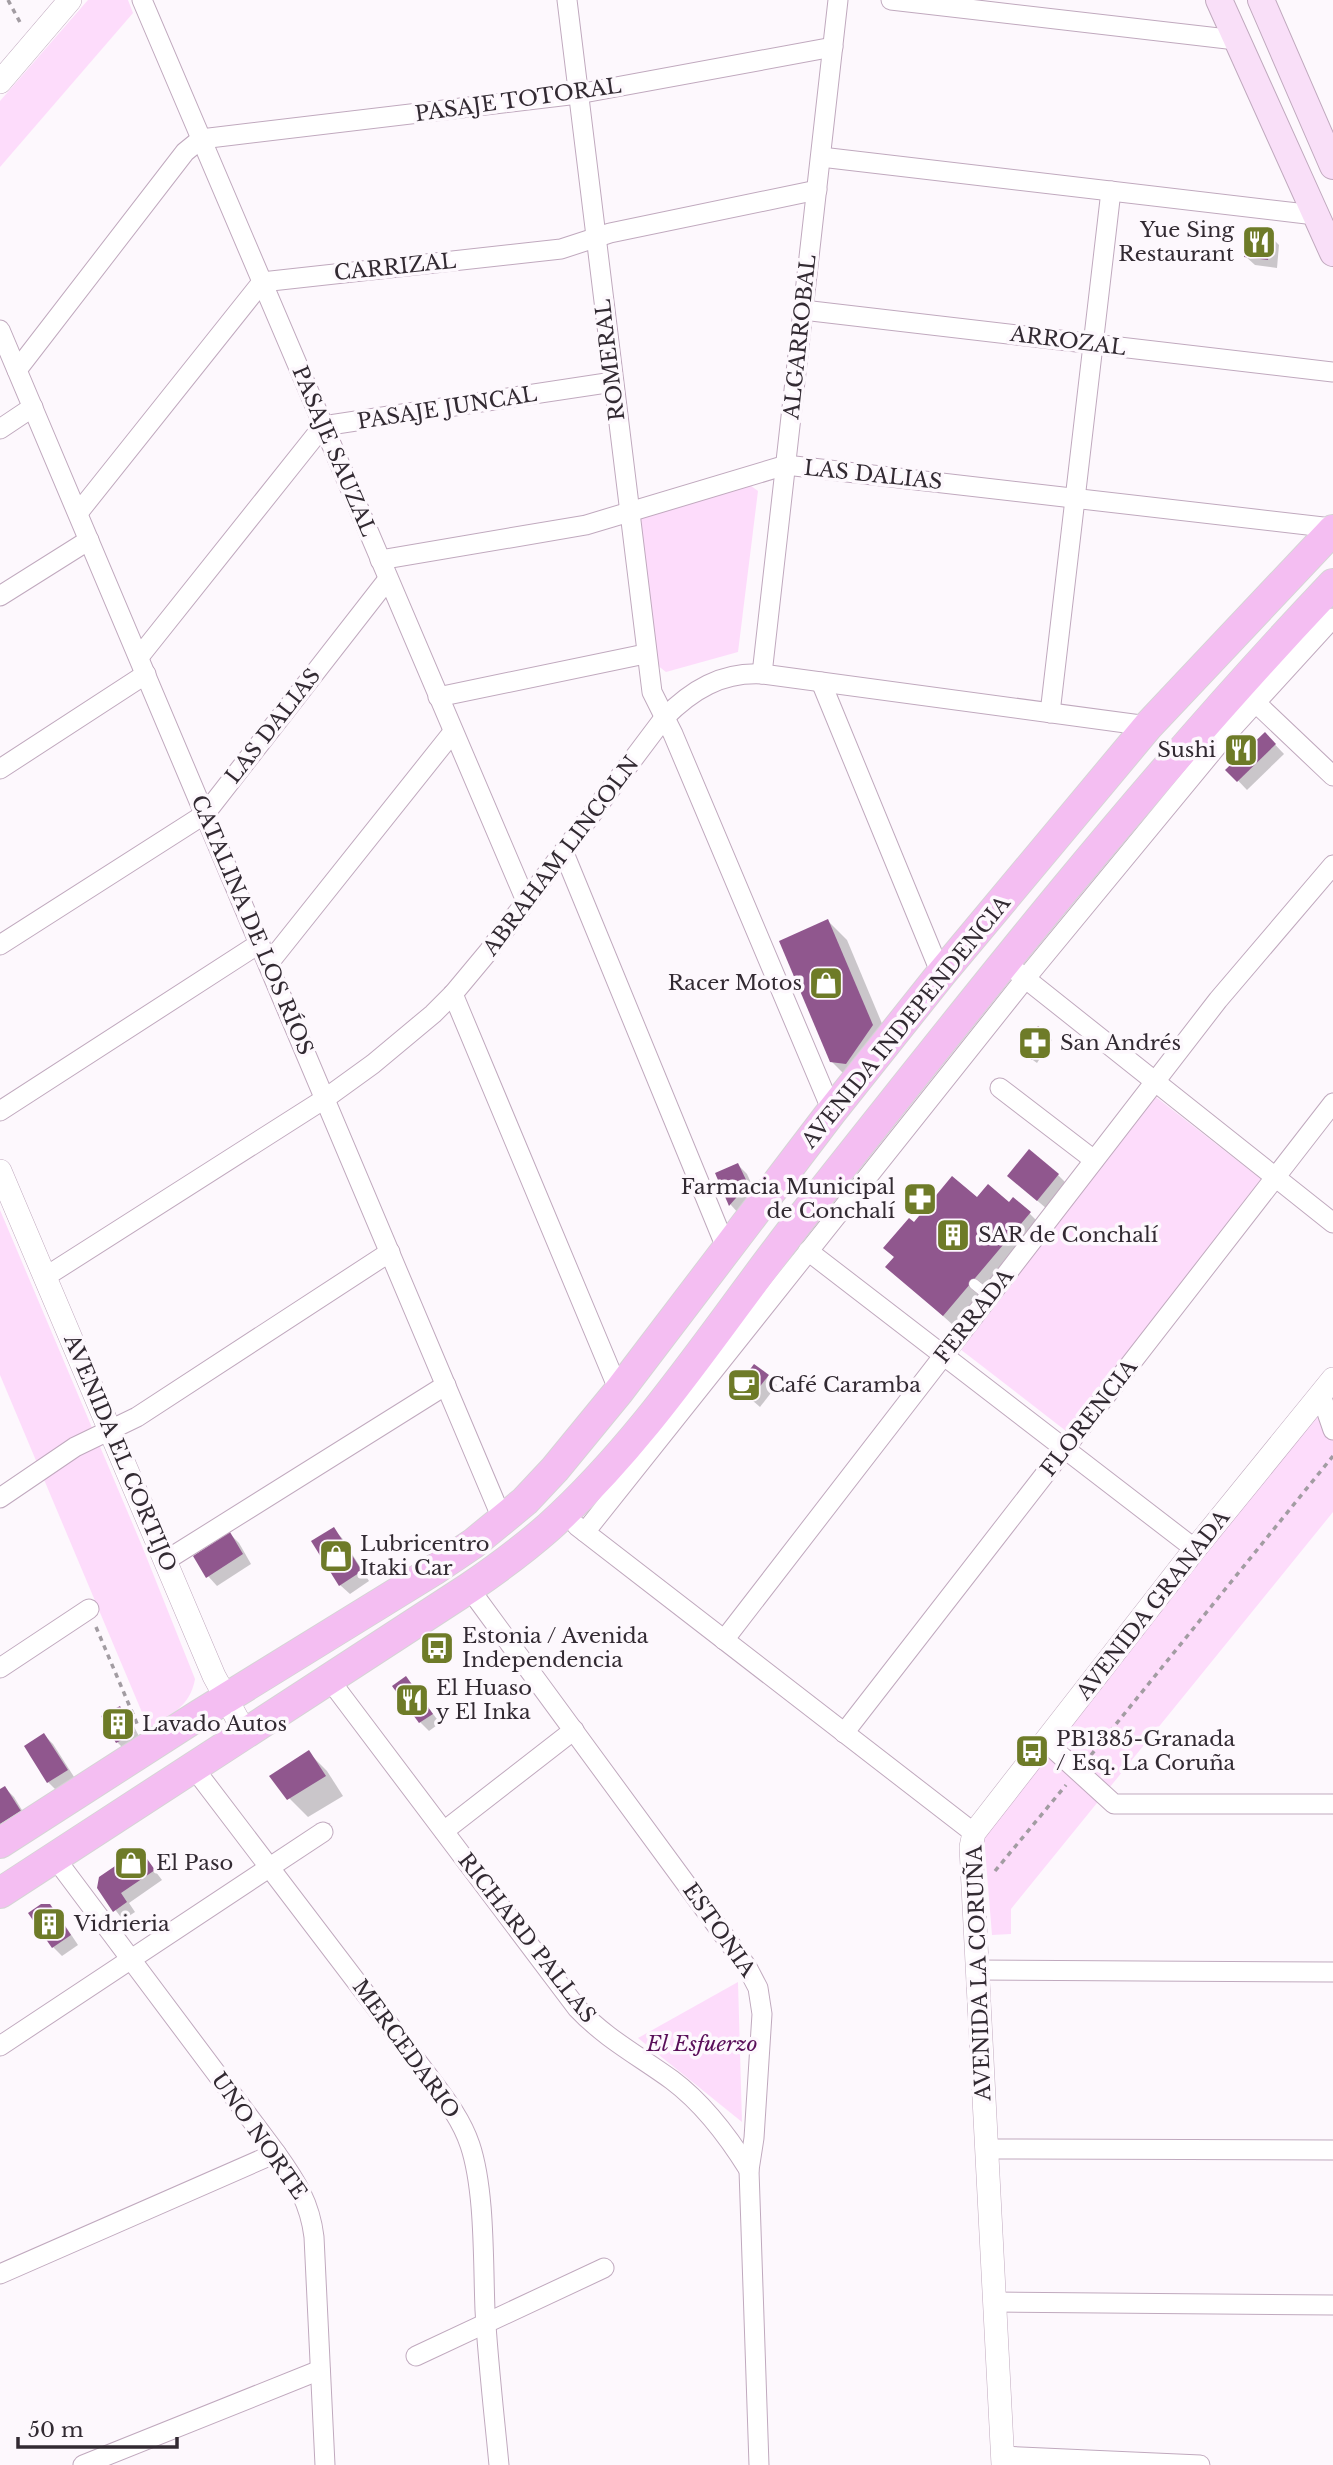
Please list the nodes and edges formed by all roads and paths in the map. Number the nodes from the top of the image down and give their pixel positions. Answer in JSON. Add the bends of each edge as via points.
{"nodes":[{"id":1,"x":69,"y":0,"type":"edge"},
{"id":2,"x":142,"y":0,"type":"edge"},
{"id":3,"x":567,"y":0,"type":"edge"},
{"id":4,"x":838,"y":0,"type":"edge"},
{"id":5,"x":891,"y":0,"type":"edge"},
{"id":6,"x":1219,"y":0,"type":"edge"},
{"id":7,"x":1261,"y":0,"type":"edge"},
{"id":8,"x":1236,"y":40,"type":"junction"},
{"id":9,"x":833,"y":47,"type":"junction"},
{"id":10,"x":0,"y":82,"type":"edge"},
{"id":11,"x":578,"y":94,"type":"junction"},
{"id":12,"x":201,"y":139,"type":"junction"},
{"id":13,"x":821,"y":157,"type":"junction"},
{"id":14,"x":1333,"y":166,"type":"edge"},
{"id":15,"x":817,"y":190,"type":"junction"},
{"id":16,"x":1111,"y":191,"type":"junction"},
{"id":17,"x":1315,"y":215,"type":"junction"},
{"id":18,"x":595,"y":240,"type":"junction"},
{"id":19,"x":1333,"y":253,"type":"edge"},
{"id":20,"x":262,"y":282,"type":"junction"},
{"id":21,"x":803,"y":310,"type":"junction"},
{"id":22,"x":0,"y":330,"type":"edge"},
{"id":23,"x":1093,"y":344,"type":"junction"},
{"id":24,"x":17,"y":370,"type":"junction"},
{"id":25,"x":1333,"y":372,"type":"edge"},
{"id":26,"x":613,"y":382,"type":"junction"},
{"id":27,"x":33,"y":407,"type":"junction"},
{"id":28,"x":323,"y":426,"type":"junction"},
{"id":29,"x":0,"y":429,"type":"edge"},
{"id":30,"x":786,"y":465,"type":"junction"},
{"id":31,"x":1075,"y":498,"type":"junction"},
{"id":32,"x":78,"y":513,"type":"junction"},
{"id":33,"x":628,"y":513,"type":"junction"},
{"id":34,"x":1333,"y":529,"type":"edge"},
{"id":35,"x":89,"y":540,"type":"junction"},
{"id":36,"x":380,"y":560,"type":"junction"},
{"id":37,"x":388,"y":579,"type":"junction"},
{"id":38,"x":1333,"y":584,"type":"edge"},
{"id":39,"x":0,"y":596,"type":"edge"},
{"id":40,"x":1333,"y":618,"type":"edge"},
{"id":41,"x":645,"y":654,"type":"junction"},
{"id":42,"x":142,"y":665,"type":"junction"},
{"id":43,"x":762,"y":674,"type":"junction"},
{"id":44,"x":821,"y":682,"type":"junction"},
{"id":45,"x":438,"y":697,"type":"junction"},
{"id":46,"x":1255,"y":702,"type":"junction"},
{"id":47,"x":1051,"y":713,"type":"junction"},
{"id":48,"x":663,"y":718,"type":"junction"},
{"id":49,"x":1147,"y":726,"type":"junction"},
{"id":50,"x":453,"y":732,"type":"junction"},
{"id":51,"x":0,"y":769,"type":"edge"},
{"id":52,"x":1333,"y":776,"type":"edge"},
{"id":53,"x":205,"y":814,"type":"junction"},
{"id":54,"x":564,"y":853,"type":"junction"},
{"id":55,"x":1333,"y":865,"type":"edge"},
{"id":56,"x":526,"y":901,"type":"junction"},
{"id":57,"x":260,"y":943,"type":"junction"},
{"id":58,"x":0,"y":945,"type":"edge"},
{"id":59,"x":269,"y":963,"type":"junction"},
{"id":60,"x":1014,"y":970,"type":"junction"},
{"id":61,"x":941,"y":974,"type":"junction"},
{"id":62,"x":453,"y":994,"type":"junction"},
{"id":63,"x":1155,"y":1082,"type":"junction"},
{"id":64,"x":999,"y":1088,"type":"dead end"},
{"id":65,"x":326,"y":1098,"type":"junction"},
{"id":66,"x":1333,"y":1102,"type":"edge"},
{"id":67,"x":0,"y":1111,"type":"edge"},
{"id":68,"x":832,"y":1111,"type":"junction"},
{"id":69,"x":1094,"y":1160,"type":"junction"},
{"id":70,"x":0,"y":1171,"type":"edge"},
{"id":71,"x":1275,"y":1177,"type":"junction"},
{"id":72,"x":1333,"y":1223,"type":"edge"},
{"id":73,"x":727,"y":1250,"type":"junction"},
{"id":74,"x":808,"y":1251,"type":"junction"},
{"id":75,"x":390,"y":1252,"type":"junction"},
{"id":76,"x":45,"y":1277,"type":"junction"},
{"id":77,"x":943,"y":1356,"type":"junction"},
{"id":78,"x":446,"y":1385,"type":"junction"},
{"id":79,"x":1327,"y":1387,"type":"edge"},
{"id":80,"x":619,"y":1391,"type":"junction"},
{"id":81,"x":110,"y":1430,"type":"junction"},
{"id":82,"x":1333,"y":1430,"type":"edge"},
{"id":83,"x":1064,"y":1449,"type":"junction"},
{"id":84,"x":1333,"y":1456,"type":"edge"},
{"id":85,"x":0,"y":1498,"type":"edge"},
{"id":86,"x":503,"y":1521,"type":"junction"},
{"id":87,"x":573,"y":1523,"type":"junction"},
{"id":88,"x":1195,"y":1549,"type":"junction"},
{"id":89,"x":165,"y":1561,"type":"junction"},
{"id":90,"x":470,"y":1588,"type":"junction"},
{"id":91,"x":89,"y":1609,"type":"joint"},
{"id":92,"x":724,"y":1640,"type":"junction"},
{"id":93,"x":0,"y":1668,"type":"edge"},
{"id":94,"x":329,"y":1679,"type":"junction"},
{"id":95,"x":226,"y":1699,"type":"junction"},
{"id":96,"x":574,"y":1730,"type":"junction"},
{"id":97,"x":844,"y":1733,"type":"junction"},
{"id":98,"x":244,"y":1734,"type":"junction"},
{"id":99,"x":1045,"y":1742,"type":"junction"},
{"id":100,"x":148,"y":1748,"type":"junction"},
{"id":101,"x":193,"y":1768,"type":"junction"},
{"id":102,"x":1077,"y":1771,"type":"junction"},
{"id":103,"x":1333,"y":1804,"type":"edge"},
{"id":104,"x":444,"y":1831,"type":"junction"},
{"id":105,"x":323,"y":1832,"type":"dead end"},
{"id":106,"x":974,"y":1833,"type":"junction"},
{"id":107,"x":0,"y":1843,"type":"edge"},
{"id":108,"x":55,"y":1858,"type":"junction"},
{"id":109,"x":269,"y":1867,"type":"junction"},
{"id":110,"x":0,"y":1893,"type":"edge"},
{"id":111,"x":974,"y":1897,"type":"junction"},
{"id":112,"x":131,"y":1959,"type":"junction"},
{"id":113,"x":977,"y":1970,"type":"junction"},
{"id":114,"x":1333,"y":1972,"type":"edge"},
{"id":115,"x":0,"y":2046,"type":"edge"},
{"id":116,"x":986,"y":2149,"type":"junction"},
{"id":117,"x":1333,"y":2150,"type":"edge"},
{"id":118,"x":276,"y":2153,"type":"junction"},
{"id":119,"x":749,"y":2170,"type":"junction"},
{"id":120,"x":604,"y":2268,"type":"dead end"},
{"id":121,"x":0,"y":2274,"type":"edge"},
{"id":122,"x":994,"y":2302,"type":"junction"},
{"id":123,"x":1333,"y":2305,"type":"edge"},
{"id":124,"x":486,"y":2323,"type":"junction"},
{"id":125,"x":416,"y":2356,"type":"dead end"},
{"id":126,"x":320,"y":2370,"type":"junction"},
{"id":127,"x":1002,"y":2460,"type":"edge"},
{"id":128,"x":83,"y":2465,"type":"edge"},
{"id":129,"x":325,"y":2465,"type":"edge"},
{"id":130,"x":499,"y":2465,"type":"edge"},
{"id":131,"x":759,"y":2465,"type":"edge"},
{"id":132,"x":1200,"y":2465,"type":"edge"}],
"edges":[{"from":1,"to":10,"type":"street"},
{"from":2,"to":12,"type":"street","name":"PASAJE SAUZAL"},
{"from":3,"to":11,"type":"street","name":"ROMERAL"},
{"from":4,"to":9,"type":"street","name":"ALGARROBAL"},
{"from":5,"to":8,"type":"street"},
{"from":6,"to":8,"type":"main road"},
{"from":7,"to":14,"type":"main road"},
{"from":8,"to":17,"type":"main road"},
{"from":9,"to":11,"type":"street","name":"PASAJE TOTORAL"},
{"from":9,"to":13,"type":"street","name":"ALGARROBAL"},
{"from":11,"to":12,"type":"street","name":"PASAJE TOTORAL"},
{"from":11,"to":18,"type":"street","name":"ROMERAL"},
{"from":12,"to":20,"type":"street","name":"PASAJE SAUZAL"},
{"from":12,"to":24,"type":"street","via":[[185,152]]},
{"from":13,"to":15,"type":"street","name":"ALGARROBAL"},
{"from":13,"to":16,"type":"street"},
{"from":15,"to":18,"type":"street","name":"CARRIZAL","via":[[610,233]]},
{"from":15,"to":21,"type":"street","name":"ALGARROBAL"},
{"from":16,"to":17,"type":"street"},
{"from":16,"to":23,"type":"street"},
{"from":17,"to":19,"type":"main road"},
{"from":18,"to":20,"type":"street","name":"CARRIZAL","via":[[561,249]]},
{"from":18,"to":26,"type":"street","name":"ROMERAL"},
{"from":20,"to":28,"type":"street","name":"PASAJE SAUZAL"},
{"from":20,"to":32,"type":"street"},
{"from":21,"to":23,"type":"street","name":"ARROZAL"},
{"from":21,"to":30,"type":"street","name":"ALGARROBAL"},
{"from":22,"to":24,"type":"street","name":"CATALINA DE LOS RÍOS"},
{"from":23,"to":25,"type":"street","name":"ARROZAL"},
{"from":23,"to":31,"type":"street"},
{"from":24,"to":27,"type":"street","name":"CATALINA DE LOS RÍOS"},
{"from":26,"to":28,"type":"street","name":"PASAJE JUNCAL"},
{"from":26,"to":33,"type":"street","name":"ROMERAL"},
{"from":27,"to":29,"type":"street"},
{"from":27,"to":32,"type":"street","name":"CATALINA DE LOS RÍOS"},
{"from":28,"to":36,"type":"street","name":"PASAJE SAUZAL"},
{"from":28,"to":42,"type":"street"},
{"from":30,"to":31,"type":"street","name":"LAS DALIAS"},
{"from":30,"to":33,"type":"street","name":"LAS DALIAS"},
{"from":30,"to":43,"type":"street","name":"ALGARROBAL"},
{"from":31,"to":34,"type":"street","name":"LAS DALIAS"},
{"from":31,"to":47,"type":"street"},
{"from":32,"to":35,"type":"street","name":"CATALINA DE LOS RÍOS"},
{"from":33,"to":36,"type":"street","name":"LAS DALIAS","via":[[586,525]]},
{"from":33,"to":41,"type":"street","name":"ROMERAL"},
{"from":34,"to":49,"type":"main road","name":"AVENIDA INDEPENDENCIA"},
{"from":35,"to":39,"type":"street"},
{"from":35,"to":42,"type":"street","name":"CATALINA DE LOS RÍOS"},
{"from":36,"to":37,"type":"street","name":"PASAJE SAUZAL"},
{"from":37,"to":45,"type":"street","name":"PASAJE SAUZAL"},
{"from":37,"to":53,"type":"street","name":"LAS DALIAS"},
{"from":38,"to":60,"type":"main road","name":"AVENIDA INDEPENDENCIA","via":[[1158,778]]},
{"from":40,"to":46,"type":"street","name":"AVENIDA INDEPENDENCIA"},
{"from":41,"to":45,"type":"street"},
{"from":41,"to":48,"type":"street","name":"ROMERAL","via":[[652,692]]},
{"from":42,"to":51,"type":"street"},
{"from":42,"to":53,"type":"street","name":"CATALINA DE LOS RÍOS"},
{"from":43,"to":44,"type":"street","name":"ABRAHAM LINCOLN"},
{"from":43,"to":48,"type":"street","name":"ABRAHAM LINCOLN","via":[[736,674],[714,681],[690,694]]},
{"from":44,"to":47,"type":"street","name":"ABRAHAM LINCOLN"},
{"from":44,"to":61,"type":"street"},
{"from":45,"to":50,"type":"street","name":"PASAJE SAUZAL"},
{"from":46,"to":52,"type":"street"},
{"from":46,"to":60,"type":"street","name":"AVENIDA INDEPENDENCIA"},
{"from":47,"to":49,"type":"street","name":"ABRAHAM LINCOLN"},
{"from":48,"to":54,"type":"street","name":"ABRAHAM LINCOLN"},
{"from":48,"to":68,"type":"street","name":"ROMERAL"},
{"from":49,"to":61,"type":"main road","name":"AVENIDA INDEPENDENCIA"},
{"from":50,"to":56,"type":"street","name":"PASAJE SAUZAL"},
{"from":50,"to":59,"type":"street"},
{"from":53,"to":57,"type":"street","name":"CATALINA DE LOS RÍOS"},
{"from":53,"to":58,"type":"street","name":"LAS DALIAS"},
{"from":54,"to":56,"type":"street","name":"ABRAHAM LINCOLN"},
{"from":54,"to":73,"type":"street"},
{"from":55,"to":63,"type":"street","name":"FERRADA"},
{"from":56,"to":62,"type":"street","name":"ABRAHAM LINCOLN"},
{"from":57,"to":59,"type":"street","name":"CATALINA DE LOS RÍOS"},
{"from":57,"to":67,"type":"street"},
{"from":59,"to":65,"type":"street","name":"CATALINA DE LOS RÍOS"},
{"from":60,"to":63,"type":"street"},
{"from":60,"to":74,"type":"street","name":"AVENIDA INDEPENDENCIA"},
{"from":60,"to":87,"type":"main road","name":"AVENIDA INDEPENDENCIA","via":[[783,1240]]},
{"from":61,"to":68,"type":"main road","name":"AVENIDA INDEPENDENCIA"},
{"from":62,"to":65,"type":"street","name":"ABRAHAM LINCOLN","via":[[411,1033]]},
{"from":62,"to":80,"type":"street"},
{"from":63,"to":69,"type":"street","name":"FERRADA"},
{"from":63,"to":71,"type":"street"},
{"from":64,"to":69,"type":"street"},
{"from":65,"to":75,"type":"street","name":"CATALINA DE LOS RÍOS"},
{"from":65,"to":76,"type":"street","name":"ABRAHAM LINCOLN"},
{"from":66,"to":71,"type":"street","name":"FLORENCIA"},
{"from":68,"to":73,"type":"main road","name":"AVENIDA INDEPENDENCIA"},
{"from":69,"to":77,"type":"street","name":"FERRADA","via":[[981,1290]]},
{"from":70,"to":76,"type":"street","name":"AVENIDA EL CORTIJO"},
{"from":71,"to":72,"type":"street"},
{"from":71,"to":83,"type":"street","name":"FLORENCIA"},
{"from":73,"to":80,"type":"main road","name":"AVENIDA INDEPENDENCIA"},
{"from":74,"to":77,"type":"street"},
{"from":74,"to":87,"type":"street","name":"AVENIDA INDEPENDENCIA"},
{"from":75,"to":78,"type":"street","name":"CATALINA DE LOS RÍOS"},
{"from":75,"to":81,"type":"street","via":[[137,1417]]},
{"from":76,"to":81,"type":"street","name":"AVENIDA EL CORTIJO"},
{"from":77,"to":83,"type":"street"},
{"from":77,"to":92,"type":"street","name":"FERRADA"},
{"from":78,"to":86,"type":"street","name":"CATALINA DE LOS RÍOS"},
{"from":78,"to":89,"type":"street"},
{"from":79,"to":82,"type":"street"},
{"from":79,"to":88,"type":"street","name":"AVENIDA GRANADA"},
{"from":80,"to":86,"type":"main road","name":"AVENIDA INDEPENDENCIA","via":[[548,1478]]},
{"from":81,"to":85,"type":"street","via":[[75,1447]]},
{"from":81,"to":89,"type":"street","name":"AVENIDA EL CORTIJO"},
{"from":83,"to":88,"type":"street"},
{"from":83,"to":97,"type":"street","name":"FLORENCIA"},
{"from":84,"to":102,"type":"path"},
{"from":86,"to":95,"type":"main road","name":"AVENIDA INDEPENDENCIA"},
{"from":87,"to":90,"type":"main road","name":"AVENIDA INDEPENDENCIA"},
{"from":87,"to":92,"type":"street","name":"AVENIDA LA CORUÑA"},
{"from":88,"to":99,"type":"street","name":"AVENIDA GRANADA"},
{"from":89,"to":95,"type":"street","name":"AVENIDA EL CORTIJO"},
{"from":90,"to":94,"type":"main road","name":"AVENIDA INDEPENDENCIA"},
{"from":90,"to":96,"type":"street","name":"ESTONIA"},
{"from":91,"to":93,"type":"street"},
{"from":91,"to":100,"type":"path"},
{"from":92,"to":97,"type":"street","name":"AVENIDA LA CORUÑA"},
{"from":94,"to":98,"type":"main road","name":"AVENIDA INDEPENDENCIA"},
{"from":94,"to":104,"type":"street","name":"RICHARD PALLAS"},
{"from":95,"to":98,"type":"street","name":"AVENIDA EL CORTIJO"},
{"from":95,"to":100,"type":"main road","name":"AVENIDA INDEPENDENCIA"},
{"from":96,"to":104,"type":"street"},
{"from":96,"to":119,"type":"street","name":"ESTONIA","via":[[758,1988],[762,2014]]},
{"from":97,"to":106,"type":"street","name":"AVENIDA LA CORUÑA"},
{"from":98,"to":101,"type":"main road","name":"AVENIDA INDEPENDENCIA"},
{"from":99,"to":102,"type":"street"},
{"from":99,"to":106,"type":"street","name":"AVENIDA GRANADA"},
{"from":100,"to":107,"type":"main road","name":"AVENIDA INDEPENDENCIA"},
{"from":101,"to":108,"type":"main road","name":"AVENIDA INDEPENDENCIA"},
{"from":101,"to":109,"type":"street","name":"MERCEDARIO"},
{"from":102,"to":103,"type":"street","via":[[1108,1800],[1122,1805]]},
{"from":102,"to":111,"type":"path"},
{"from":104,"to":119,"type":"street","name":"RICHARD PALLAS","via":[[578,2008],[605,2034],[691,2095]]},
{"from":105,"to":109,"type":"street"},
{"from":106,"to":111,"type":"street","name":"AVENIDA LA CORUÑA"},
{"from":108,"to":110,"type":"main road","name":"AVENIDA INDEPENDENCIA"},
{"from":108,"to":112,"type":"street","name":"UNO NORTE"},
{"from":109,"to":112,"type":"street"},
{"from":109,"to":124,"type":"street","name":"MERCEDARIO","via":[[432,2081],[465,2132],[479,2196]]},
{"from":111,"to":113,"type":"street","name":"AVENIDA LA CORUÑA"},
{"from":112,"to":115,"type":"street"},
{"from":112,"to":118,"type":"street","name":"UNO NORTE"},
{"from":113,"to":114,"type":"street"},
{"from":113,"to":116,"type":"street","name":"AVENIDA LA CORUÑA"},
{"from":116,"to":117,"type":"street"},
{"from":116,"to":122,"type":"street","name":"AVENIDA LA CORUÑA"},
{"from":118,"to":121,"type":"street"},
{"from":118,"to":126,"type":"street","name":"UNO NORTE","via":[[298,2184],[312,2218]]},
{"from":119,"to":131,"type":"street","name":"ESTONIA"},
{"from":120,"to":124,"type":"street"},
{"from":122,"to":123,"type":"street"},
{"from":122,"to":127,"type":"street","name":"AVENIDA LA CORUÑA"},
{"from":124,"to":125,"type":"street"},
{"from":124,"to":130,"type":"street","name":"MERCEDARIO"},
{"from":126,"to":128,"type":"street"},
{"from":126,"to":129,"type":"street","name":"UNO NORTE"},
{"from":127,"to":132,"type":"street"}]}
